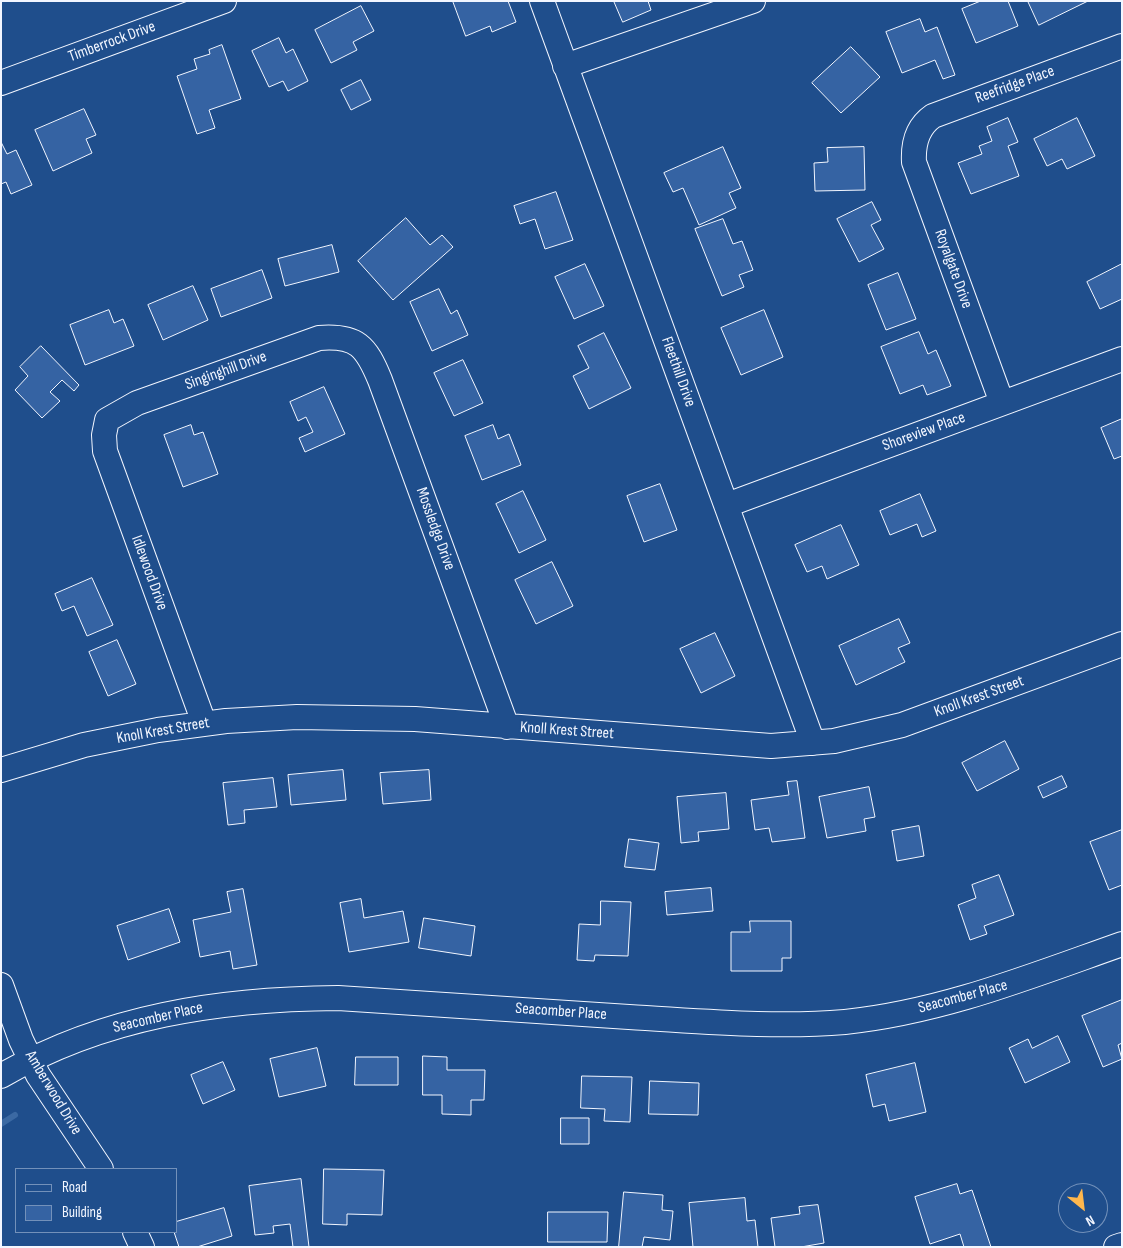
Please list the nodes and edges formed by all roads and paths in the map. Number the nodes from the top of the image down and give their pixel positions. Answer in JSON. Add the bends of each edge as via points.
{"nodes":[{"id":1,"x":224,"y":1,"type":"edge"},
{"id":2,"x":542,"y":1,"type":"edge"},
{"id":3,"x":753,"y":1,"type":"edge"},
{"id":4,"x":1122,"y":46,"type":"edge"},
{"id":5,"x":565,"y":66,"type":"junction"},
{"id":6,"x":1,"y":83,"type":"edge"},
{"id":7,"x":917,"y":135,"type":"joint"},
{"id":8,"x":350,"y":338,"type":"joint"},
{"id":9,"x":1122,"y":359,"type":"edge"},
{"id":10,"x":1002,"y":402,"type":"junction"},
{"id":11,"x":107,"y":420,"type":"joint"},
{"id":12,"x":727,"y":505,"type":"junction"},
{"id":13,"x":1121,"y":648,"type":"edge"},
{"id":14,"x":204,"y":723,"type":"junction"},
{"id":15,"x":507,"y":727,"type":"junction"},
{"id":16,"x":813,"y":743,"type":"junction"},
{"id":17,"x":1,"y":770,"type":"edge"},
{"id":18,"x":1122,"y":944,"type":"edge"},
{"id":19,"x":1,"y":985,"type":"edge"},
{"id":20,"x":30,"y":1059,"type":"junction"},
{"id":21,"x":1,"y":1076,"type":"edge"},
{"id":22,"x":100,"y":1168,"type":"edge"},
{"id":23,"x":136,"y":1233,"type":"edge"},
{"id":24,"x":1122,"y":1245,"type":"edge"},
{"id":25,"x":142,"y":1247,"type":"edge"},
{"id":26,"x":1116,"y":1247,"type":"edge"}],
"edges":[{"from":1,"to":6,"type":"street","name":"Timberrock Drive"},
{"from":2,"to":5,"type":"street","name":"Fleethill Drive"},
{"from":3,"to":5,"type":"street"},
{"from":4,"to":7,"type":"street","name":"Reefridge Place","via":[[946,110],[926,121]]},
{"from":5,"to":12,"type":"street","name":"Fleethill Drive"},
{"from":7,"to":10,"type":"street","name":"Royalgate Drive","via":[[914,162]]},
{"from":8,"to":11,"type":"street","name":"Singinghill Drive","via":[[319,338],[138,403]]},
{"from":8,"to":15,"type":"street","name":"Mossledge Drive","via":[[370,357],[380,380]]},
{"from":9,"to":10,"type":"street","name":"Shoreview Place"},
{"from":10,"to":12,"type":"street","name":"Shoreview Place"},
{"from":11,"to":14,"type":"street","name":"Idlewood Drive","via":[[105,451]]},
{"from":12,"to":16,"type":"street","name":"Fleethill Drive"},
{"from":13,"to":16,"type":"street","name":"Knoll Krest Street","via":[[902,726]]},
{"from":14,"to":15,"type":"street","name":"Knoll Krest Street","via":[[297,717],[415,719]]},
{"from":14,"to":17,"type":"street","name":"Knoll Krest Street","via":[[84,745]]},
{"from":15,"to":16,"type":"street","name":"Knoll Krest Street","via":[[771,746]]},
{"from":18,"to":20,"type":"street","name":"Seacomber Place","via":[[979,995],[846,1022],[767,1025],[338,998],[289,999],[210,1006],[153,1016],[110,1028]]},
{"from":19,"to":20,"type":"street","name":"Amberwood Drive"},
{"from":20,"to":21,"type":"street","name":"Seacomber Place"},
{"from":20,"to":22,"type":"street","name":"Amberwood Drive","via":[[58,1108]]},
{"from":23,"to":25,"type":"street"},
{"from":24,"to":26,"type":"street"}]}
